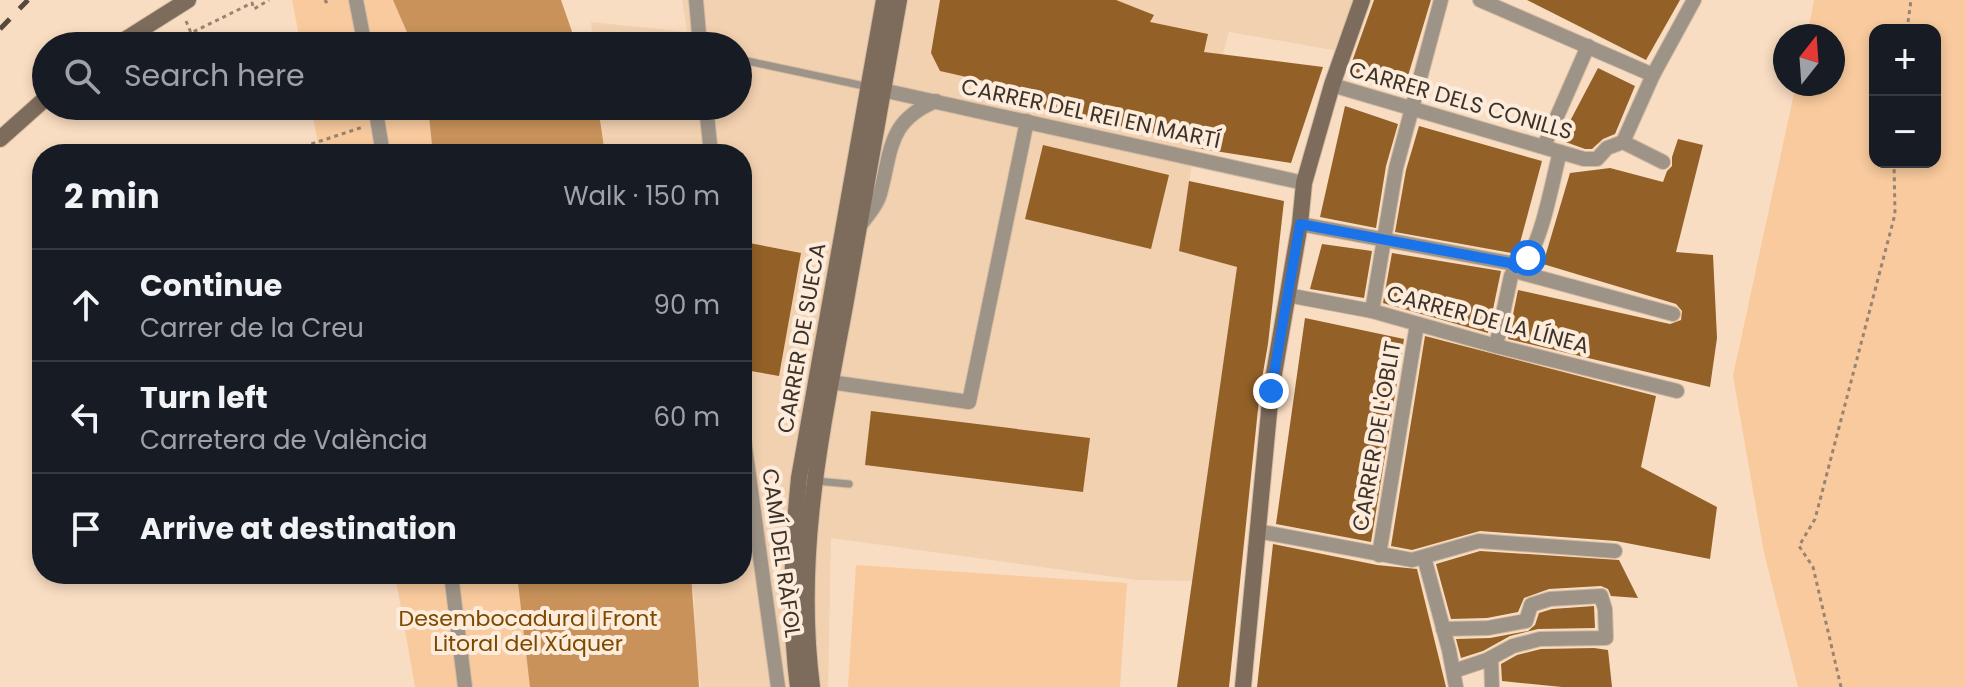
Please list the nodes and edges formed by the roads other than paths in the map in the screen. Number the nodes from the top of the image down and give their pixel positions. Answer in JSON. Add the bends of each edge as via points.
{"nodes":[{"id":1,"x":356,"y":0,"type":"edge"},
{"id":2,"x":696,"y":0,"type":"edge"},
{"id":3,"x":884,"y":0,"type":"edge"},
{"id":4,"x":899,"y":0,"type":"edge"},
{"id":5,"x":1362,"y":0,"type":"edge"},
{"id":6,"x":1441,"y":0,"type":"edge"},
{"id":7,"x":1480,"y":0,"type":"edge"},
{"id":8,"x":1694,"y":0,"type":"edge"},
{"id":9,"x":184,"y":2,"type":"edge"},
{"id":10,"x":1517,"y":7,"type":"edge"},
{"id":11,"x":137,"y":32,"type":"edge"},
{"id":12,"x":362,"y":32,"type":"edge"},
{"id":13,"x":699,"y":32,"type":"edge"},
{"id":14,"x":1588,"y":46,"type":"junction"},
{"id":15,"x":752,"y":62,"type":"edge"},
{"id":16,"x":1653,"y":75,"type":"junction"},
{"id":17,"x":1332,"y":85,"type":"junction"},
{"id":18,"x":876,"y":88,"type":"junction"},
{"id":19,"x":936,"y":101,"type":"junction"},
{"id":20,"x":1411,"y":107,"type":"junction"},
{"id":21,"x":32,"y":110,"type":"edge"},
{"id":22,"x":378,"y":120,"type":"edge"},
{"id":23,"x":707,"y":120,"type":"edge"},
{"id":24,"x":1027,"y":121,"type":"junction"},
{"id":25,"x":0,"y":139,"type":"edge"},
{"id":26,"x":1623,"y":142,"type":"junction"},
{"id":27,"x":381,"y":144,"type":"edge"},
{"id":28,"x":710,"y":144,"type":"edge"},
{"id":29,"x":1544,"y":146,"type":"junction"},
{"id":30,"x":1560,"y":152,"type":"junction"},
{"id":31,"x":1663,"y":162,"type":"dead end"},
{"id":32,"x":1304,"y":183,"type":"junction"},
{"id":33,"x":1300,"y":224,"type":"junction"},
{"id":34,"x":859,"y":227,"type":"junction"},
{"id":35,"x":1382,"y":239,"type":"junction"},
{"id":36,"x":1516,"y":268,"type":"junction"},
{"id":37,"x":1287,"y":295,"type":"junction"},
{"id":38,"x":1372,"y":311,"type":"junction"},
{"id":39,"x":1673,"y":314,"type":"dead end"},
{"id":40,"x":1417,"y":324,"type":"junction"},
{"id":41,"x":1496,"y":346,"type":"junction"},
{"id":42,"x":830,"y":382,"type":"junction"},
{"id":43,"x":1677,"y":391,"type":"dead end"},
{"id":44,"x":806,"y":480,"type":"junction"},
{"id":45,"x":849,"y":484,"type":"dead end"},
{"id":46,"x":752,"y":498,"type":"edge"},
{"id":47,"x":1257,"y":531,"type":"junction"},
{"id":48,"x":1615,"y":551,"type":"dead end"},
{"id":49,"x":1379,"y":555,"type":"junction"},
{"id":50,"x":1424,"y":557,"type":"junction"},
{"id":51,"x":452,"y":584,"type":"edge"},
{"id":52,"x":1443,"y":629,"type":"junction"},
{"id":53,"x":1491,"y":658,"type":"junction"},
{"id":54,"x":1454,"y":671,"type":"junction"},
{"id":55,"x":465,"y":687,"type":"edge"},
{"id":56,"x":778,"y":687,"type":"edge"},
{"id":57,"x":798,"y":687,"type":"edge"},
{"id":58,"x":812,"y":687,"type":"edge"},
{"id":59,"x":1243,"y":687,"type":"edge"},
{"id":60,"x":1456,"y":687,"type":"edge"},
{"id":61,"x":1492,"y":687,"type":"edge"}],
"edges":[{"from":1,"to":12,"type":"street"},
{"from":2,"to":13,"type":"street"},
{"from":3,"to":18,"type":"street","name":"CARRER DE SUECA"},
{"from":4,"to":18,"type":"street","name":"CARRER DE SUECA"},
{"from":5,"to":17,"type":"street"},
{"from":6,"to":20,"type":"street"},
{"from":7,"to":10,"type":"street"},
{"from":8,"to":16,"type":"street"},
{"from":9,"to":11,"type":"street"},
{"from":10,"to":14,"type":"street"},
{"from":14,"to":16,"type":"street"},
{"from":14,"to":29,"type":"street"},
{"from":15,"to":18,"type":"lane"},
{"from":16,"to":26,"type":"street"},
{"from":17,"to":20,"type":"street","name":"CARRER DELS CONILLS"},
{"from":17,"to":32,"type":"street"},
{"from":18,"to":19,"type":"street","name":"CARRER DEL REI EN MARTÍ"},
{"from":18,"to":34,"type":"street","name":"CARRER DE SUECA"},
{"from":18,"to":44,"type":"street","name":"CARRER DE SUECA"},
{"from":19,"to":24,"type":"street","name":"CARRER DEL REI EN MARTÍ"},
{"from":19,"to":34,"type":"street","via":[[902,124],[885,164],[879,197]]},
{"from":20,"to":29,"type":"street","name":"CARRER DELS CONILLS"},
{"from":20,"to":35,"type":"street"},
{"from":21,"to":25,"type":"street"},
{"from":22,"to":27,"type":"street"},
{"from":23,"to":28,"type":"street"},
{"from":24,"to":32,"type":"street","name":"CARRER DEL REI EN MARTÍ"},
{"from":24,"to":42,"type":"street","via":[[969,402]]},
{"from":26,"to":30,"type":"street","name":"CARRER DELS CONILLS","via":[[1597,159]]},
{"from":26,"to":31,"type":"street"},
{"from":29,"to":30,"type":"street","name":"CARRER DELS CONILLS"},
{"from":30,"to":36,"type":"street","via":[[1536,238],[1528,258]]},
{"from":32,"to":33,"type":"street"},
{"from":33,"to":35,"type":"street"},
{"from":33,"to":37,"type":"street"},
{"from":34,"to":42,"type":"street","name":"CARRER DE SUECA"},
{"from":35,"to":36,"type":"street"},
{"from":35,"to":38,"type":"street"},
{"from":36,"to":39,"type":"street"},
{"from":36,"to":41,"type":"street"},
{"from":37,"to":38,"type":"street","name":"CARRER DE LA LÍNEA"},
{"from":37,"to":47,"type":"street"},
{"from":38,"to":40,"type":"street","name":"CARRER DE LA LÍNEA"},
{"from":40,"to":41,"type":"street","name":"CARRER DE LA LÍNEA"},
{"from":40,"to":49,"type":"street","name":"CARRER DE L'OBLIT"},
{"from":41,"to":43,"type":"street","name":"CARRER DE LA LÍNEA"},
{"from":42,"to":44,"type":"street","name":"CARRER DE SUECA"},
{"from":44,"to":45,"type":"lane"},
{"from":44,"to":57,"type":"street","name":"CARRER DE SUECA","via":[[793,535]]},
{"from":44,"to":58,"type":"street","name":"CARRER DE SUECA"},
{"from":46,"to":56,"type":"street","name":"CAMÍ DEL RÀFOL"},
{"from":47,"to":49,"type":"street"},
{"from":47,"to":59,"type":"street"},
{"from":48,"to":50,"type":"street","via":[[1479,541]]},
{"from":49,"to":50,"type":"street"},
{"from":50,"to":52,"type":"street"},
{"from":51,"to":55,"type":"street"},
{"from":52,"to":53,"type":"street","via":[[1526,621],[1531,605],[1601,596],[1606,638],[1540,639]]},
{"from":52,"to":54,"type":"street"},
{"from":53,"to":54,"type":"street"},
{"from":53,"to":61,"type":"street"},
{"from":54,"to":60,"type":"street"}]}
